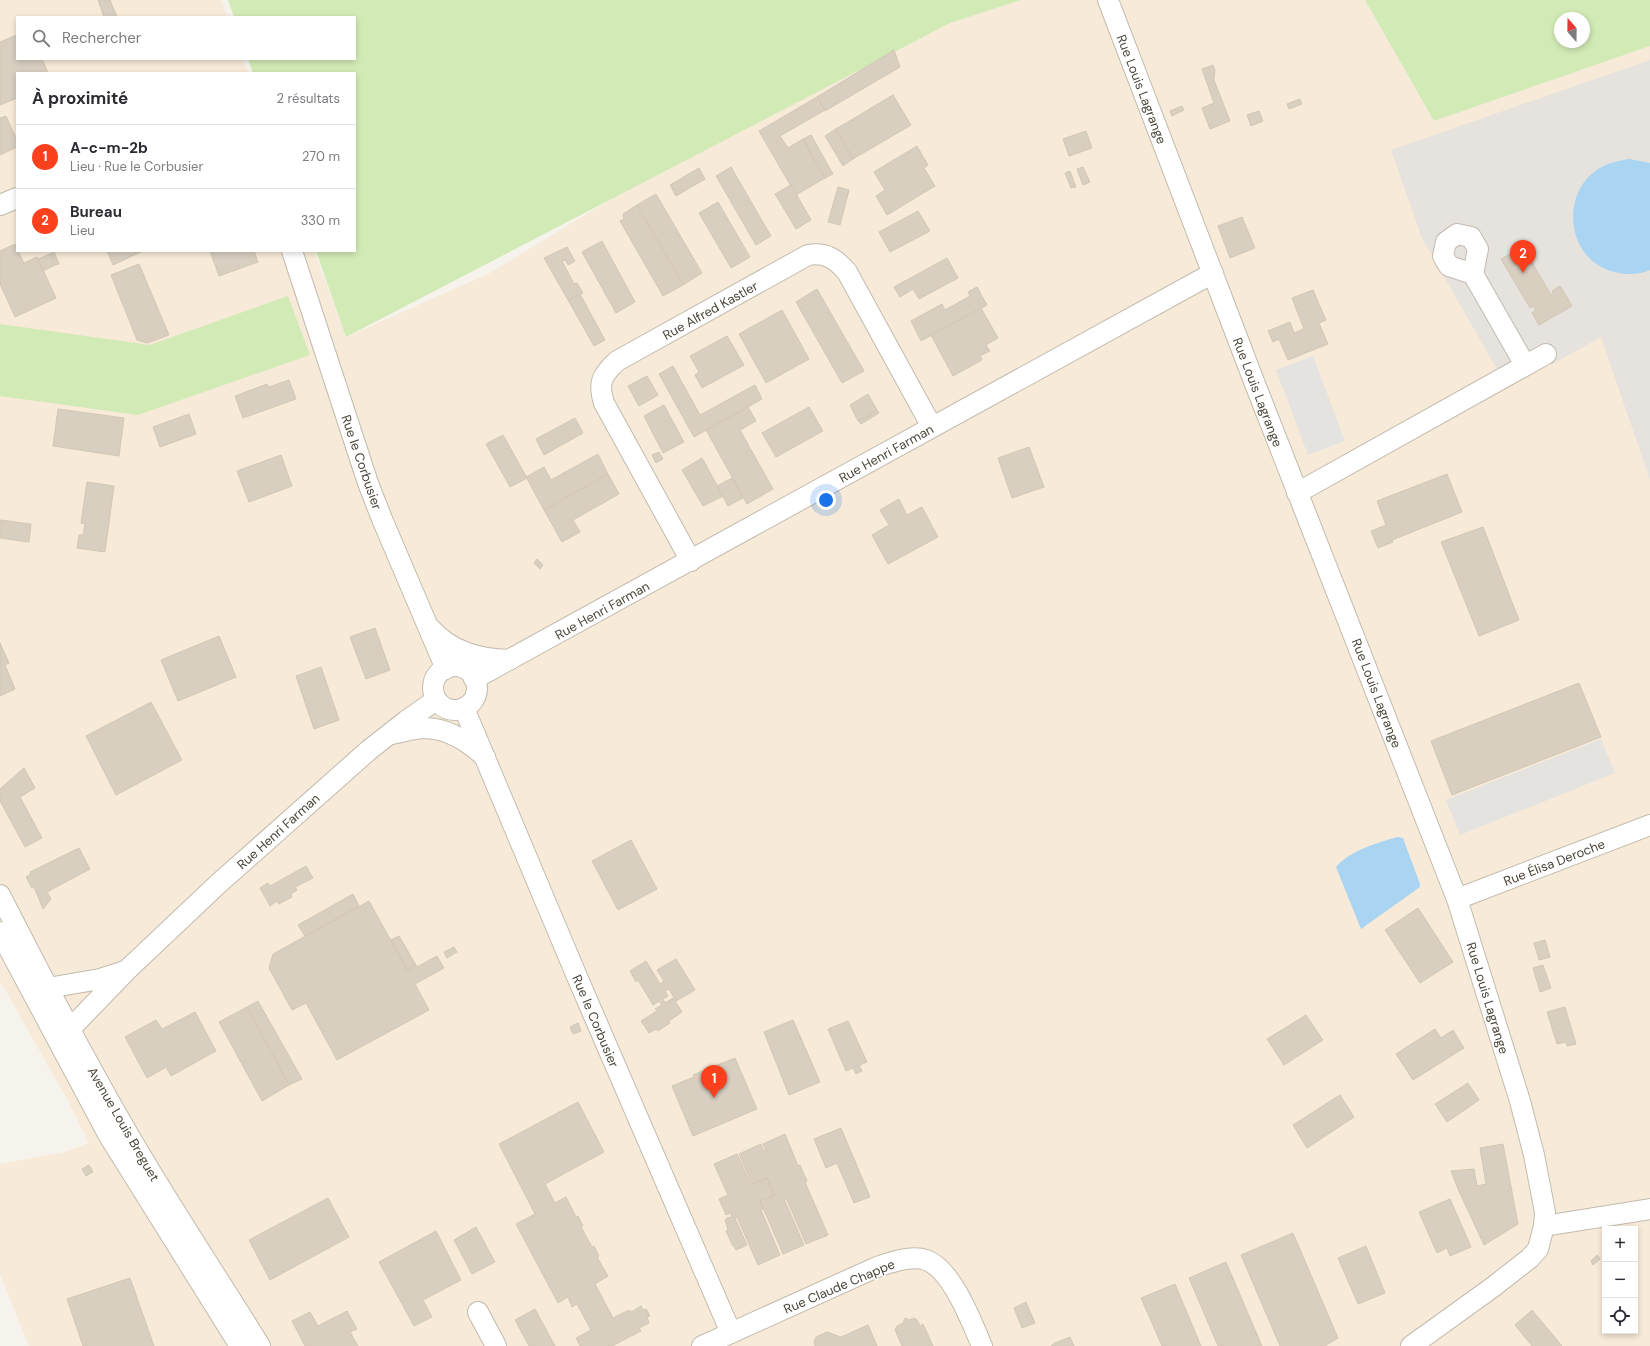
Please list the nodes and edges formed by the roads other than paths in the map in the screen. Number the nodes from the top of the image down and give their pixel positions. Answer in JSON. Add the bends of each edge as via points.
{"nodes":[{"id":1,"x":1108,"y":0,"type":"edge"},
{"id":2,"x":16,"y":198,"type":"edge"},
{"id":3,"x":0,"y":205,"type":"edge"},
{"id":4,"x":292,"y":252,"type":"edge"},
{"id":5,"x":1213,"y":273,"type":"junction"},
{"id":6,"x":1473,"y":274,"type":"dead end"},
{"id":7,"x":1546,"y":354,"type":"dead end"},
{"id":8,"x":1525,"y":365,"type":"junction"},
{"id":9,"x":932,"y":427,"type":"junction"},
{"id":10,"x":1298,"y":492,"type":"junction"},
{"id":11,"x":691,"y":561,"type":"junction"},
{"id":12,"x":427,"y":625,"type":"junction"},
{"id":13,"x":509,"y":660,"type":"junction"},
{"id":14,"x":446,"y":669,"type":"junction"},
{"id":15,"x":474,"y":679,"type":"junction"},
{"id":16,"x":436,"y":700,"type":"junction"},
{"id":17,"x":464,"y":708,"type":"junction"},
{"id":18,"x":388,"y":735,"type":"junction"},
{"id":19,"x":485,"y":757,"type":"junction"},
{"id":20,"x":1650,"y":825,"type":"edge"},
{"id":21,"x":0,"y":895,"type":"edge"},
{"id":22,"x":1457,"y":899,"type":"junction"},
{"id":23,"x":0,"y":932,"type":"edge"},
{"id":24,"x":127,"y":970,"type":"junction"},
{"id":25,"x":42,"y":992,"type":"junction"},
{"id":26,"x":64,"y":1033,"type":"junction"},
{"id":27,"x":1650,"y":1210,"type":"edge"},
{"id":28,"x":1544,"y":1226,"type":"junction"},
{"id":29,"x":478,"y":1312,"type":"dead end"},
{"id":30,"x":731,"y":1333,"type":"junction"},
{"id":31,"x":240,"y":1346,"type":"edge"},
{"id":32,"x":260,"y":1346,"type":"edge"},
{"id":33,"x":496,"y":1346,"type":"edge"},
{"id":34,"x":702,"y":1346,"type":"edge"},
{"id":35,"x":982,"y":1346,"type":"edge"},
{"id":36,"x":1411,"y":1346,"type":"edge"}],
"edges":[{"from":1,"to":5,"type":"street","name":"Rue Louis Lagrange"},
{"from":2,"to":3,"type":"street"},
{"from":4,"to":12,"type":"street","name":"Rue le Corbusier","via":[[368,483]]},
{"from":5,"to":9,"type":"street","name":"Rue Henri Farman"},
{"from":5,"to":10,"type":"street","name":"Rue Louis Lagrange"},
{"from":6,"to":8,"type":"street"},
{"from":7,"to":8,"type":"street"},
{"from":8,"to":10,"type":"street"},
{"from":9,"to":11,"type":"street","name":"Rue Henri Farman"},
{"from":9,"to":11,"type":"street","name":"Rue Alfred Kastler","via":[[847,272],[839,262],[817,254],[808,255],[616,361],[602,379],[600,390],[604,403]]},
{"from":10,"to":22,"type":"street","name":"Rue Louis Lagrange"},
{"from":11,"to":13,"type":"street","name":"Rue Henri Farman"},
{"from":12,"to":13,"type":"street","via":[[435,634],[460,651],[493,660]]},
{"from":12,"to":14,"type":"street","name":"Rue le Corbusier"},
{"from":13,"to":15,"type":"street","name":"Rue Henri Farman"},
{"from":14,"to":15,"type":"street","via":[[457,666],[464,668]]},
{"from":14,"to":16,"type":"street","via":[[437,675],[434,681]]},
{"from":15,"to":17,"type":"street","via":[[477,686],[476,694],[473,701]]},
{"from":16,"to":17,"type":"street","via":[[448,709]]},
{"from":16,"to":18,"type":"street","name":"Rue Henri Farman"},
{"from":17,"to":19,"type":"street","name":"Rue le Corbusier"},
{"from":18,"to":19,"type":"street","via":[[414,729],[439,730],[465,742]]},
{"from":18,"to":24,"type":"street","name":"Rue Henri Farman","via":[[218,884]]},
{"from":19,"to":30,"type":"street","name":"Rue le Corbusier"},
{"from":20,"to":22,"type":"street","name":"Rue Élisa Deroche"},
{"from":21,"to":25,"type":"street","name":"Avenue Louis Breguet"},
{"from":22,"to":28,"type":"street","name":"Rue Louis Lagrange","via":[[1527,1128],[1543,1198]]},
{"from":23,"to":25,"type":"street","name":"Avenue Louis Breguet"},
{"from":24,"to":25,"type":"street","name":"Rue Henri Farman"},
{"from":24,"to":26,"type":"street","name":"Rue Henri Farman"},
{"from":25,"to":26,"type":"street","name":"Avenue Louis Breguet"},
{"from":26,"to":31,"type":"street","name":"Avenue Louis Breguet","via":[[113,1142]]},
{"from":26,"to":32,"type":"street","name":"Avenue Louis Breguet"},
{"from":27,"to":28,"type":"street"},
{"from":28,"to":36,"type":"street","name":"Rue Louis Lagrange","via":[[1538,1249],[1530,1258]]},
{"from":29,"to":33,"type":"street"},
{"from":30,"to":34,"type":"street","name":"Rue Claude Chappe"},
{"from":30,"to":35,"type":"street","name":"Rue Claude Chappe","via":[[877,1266],[907,1259],[926,1260],[951,1282]]}]}
